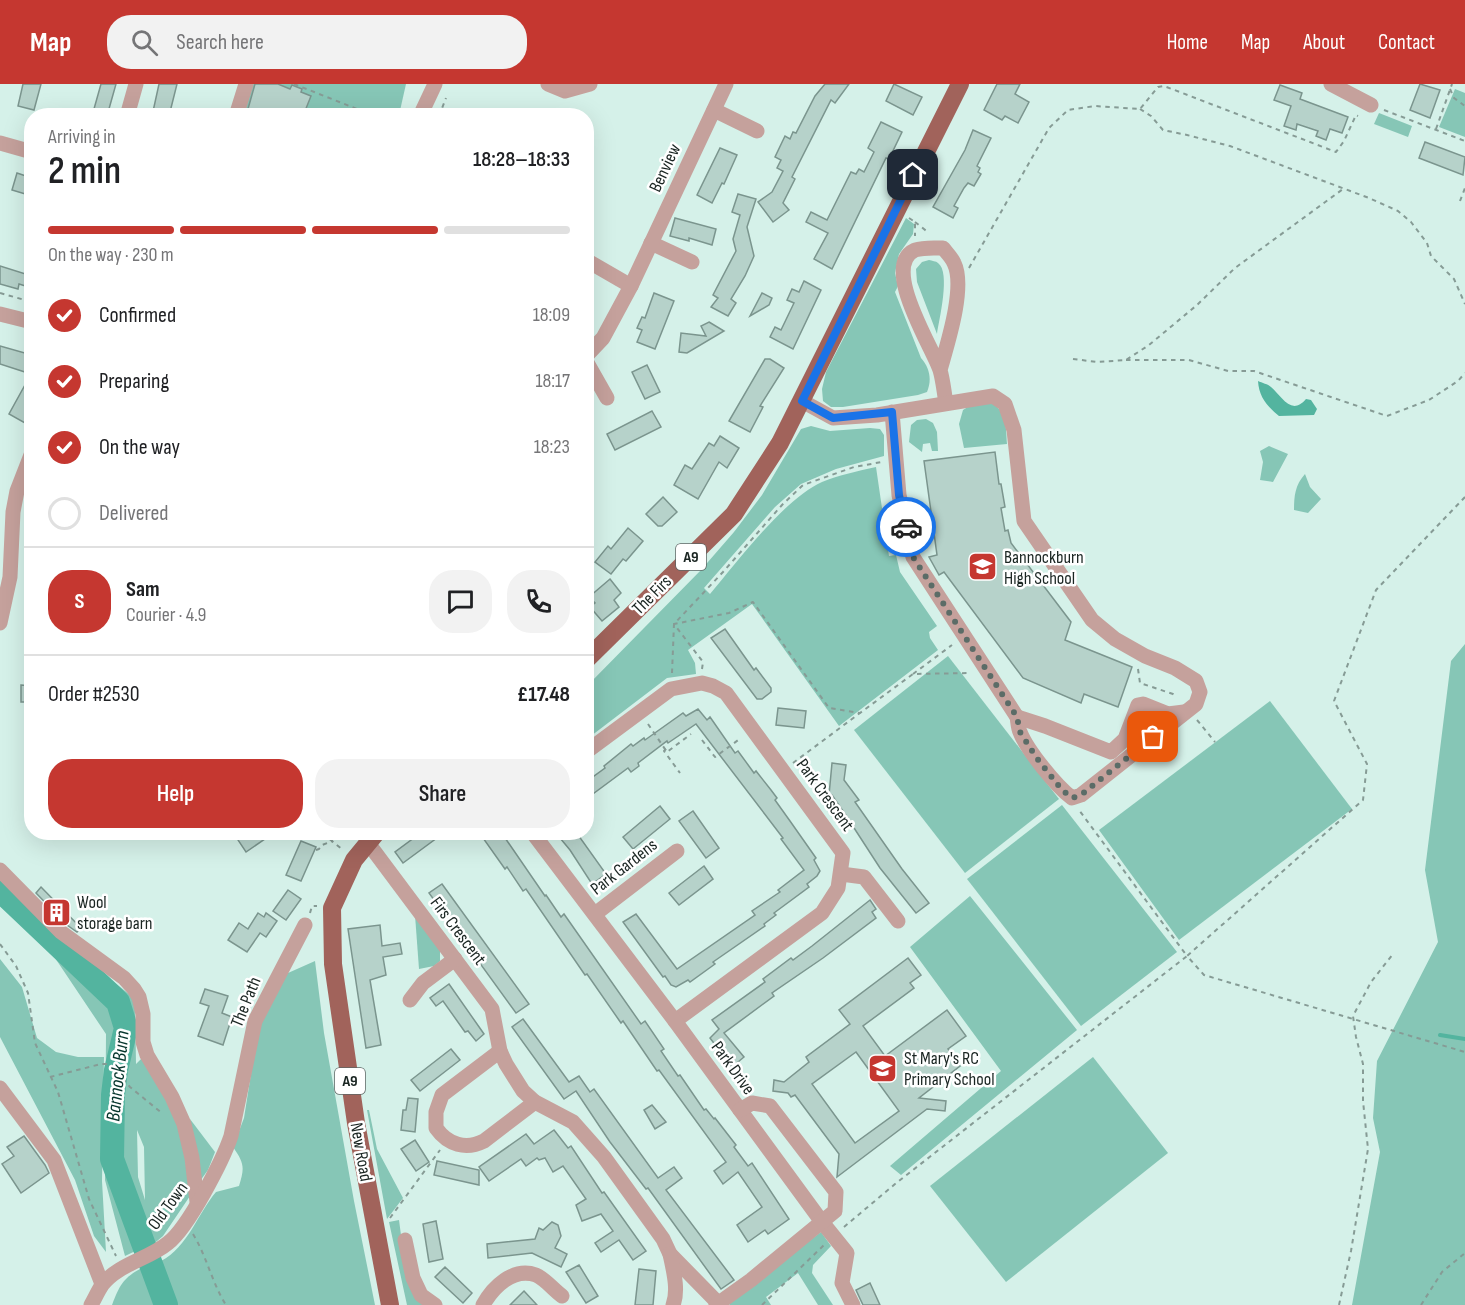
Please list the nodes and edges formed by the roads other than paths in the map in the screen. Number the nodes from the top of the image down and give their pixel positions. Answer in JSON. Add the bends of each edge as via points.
{"nodes":[{"id":1,"x":136,"y":84,"type":"edge"},
{"id":2,"x":246,"y":84,"type":"edge"},
{"id":3,"x":435,"y":84,"type":"edge"},
{"id":4,"x":548,"y":84,"type":"edge"},
{"id":5,"x":591,"y":84,"type":"edge"},
{"id":6,"x":726,"y":84,"type":"edge"},
{"id":7,"x":960,"y":84,"type":"edge"},
{"id":8,"x":1331,"y":84,"type":"edge"},
{"id":9,"x":129,"y":108,"type":"edge"},
{"id":10,"x":238,"y":108,"type":"edge"},
{"id":11,"x":424,"y":108,"type":"edge"},
{"id":12,"x":714,"y":110,"type":"junction"},
{"id":13,"x":1368,"y":111,"type":"road end"},
{"id":14,"x":757,"y":131,"type":"dead end"},
{"id":15,"x":0,"y":143,"type":"edge"},
{"id":16,"x":24,"y":150,"type":"edge"},
{"id":17,"x":651,"y":243,"type":"junction"},
{"id":18,"x":692,"y":262,"type":"dead end"},
{"id":19,"x":594,"y":265,"type":"edge"},
{"id":20,"x":631,"y":286,"type":"junction"},
{"id":21,"x":0,"y":314,"type":"edge"},
{"id":22,"x":24,"y":320,"type":"edge"},
{"id":23,"x":594,"y":348,"type":"edge"},
{"id":24,"x":940,"y":370,"type":"junction"},
{"id":25,"x":594,"y":375,"type":"edge"},
{"id":26,"x":607,"y":398,"type":"dead end"},
{"id":27,"x":802,"y":401,"type":"junction"},
{"id":28,"x":946,"y":403,"type":"junction"},
{"id":29,"x":892,"y":412,"type":"junction"},
{"id":30,"x":24,"y":472,"type":"edge"},
{"id":31,"x":0,"y":623,"type":"edge"},
{"id":32,"x":594,"y":652,"type":"edge"},
{"id":33,"x":1187,"y":710,"type":"junction"},
{"id":34,"x":1017,"y":717,"type":"junction"},
{"id":35,"x":594,"y":746,"type":"edge"},
{"id":36,"x":370,"y":840,"type":"edge"},
{"id":37,"x":373,"y":840,"type":"edge"},
{"id":38,"x":537,"y":840,"type":"edge"},
{"id":39,"x":677,"y":851,"type":"dead end"},
{"id":40,"x":0,"y":870,"type":"edge"},
{"id":41,"x":841,"y":874,"type":"junction"},
{"id":42,"x":595,"y":914,"type":"junction"},
{"id":43,"x":898,"y":921,"type":"dead end"},
{"id":44,"x":305,"y":925,"type":"dead end"},
{"id":45,"x":455,"y":959,"type":"junction"},
{"id":46,"x":410,"y":1000,"type":"dead end"},
{"id":47,"x":675,"y":1021,"type":"junction"},
{"id":48,"x":500,"y":1051,"type":"junction"},
{"id":49,"x":0,"y":1088,"type":"edge"},
{"id":50,"x":535,"y":1102,"type":"junction"},
{"id":51,"x":740,"y":1110,"type":"junction"},
{"id":52,"x":231,"y":1136,"type":"joint"},
{"id":53,"x":197,"y":1202,"type":"junction"},
{"id":54,"x":822,"y":1222,"type":"junction"},
{"id":55,"x":405,"y":1240,"type":"dead end"},
{"id":56,"x":670,"y":1254,"type":"junction"},
{"id":57,"x":102,"y":1284,"type":"junction"},
{"id":58,"x":562,"y":1296,"type":"dead end"},
{"id":59,"x":91,"y":1305,"type":"edge"},
{"id":60,"x":390,"y":1305,"type":"edge"},
{"id":61,"x":435,"y":1305,"type":"edge"},
{"id":62,"x":483,"y":1305,"type":"edge"},
{"id":63,"x":673,"y":1305,"type":"edge"},
{"id":64,"x":719,"y":1305,"type":"edge"},
{"id":65,"x":853,"y":1305,"type":"edge"}],
"edges":[{"from":1,"to":9,"type":"street"},
{"from":2,"to":10,"type":"street"},
{"from":3,"to":11,"type":"street"},
{"from":4,"to":5,"type":"street","via":[[565,91]]},
{"from":6,"to":12,"type":"street","name":"Benview"},
{"from":7,"to":27,"type":"main road","number":"A9"},
{"from":8,"to":13,"type":"street"},
{"from":12,"to":14,"type":"street"},
{"from":12,"to":17,"type":"street","name":"Benview"},
{"from":15,"to":16,"type":"street"},
{"from":17,"to":18,"type":"street"},
{"from":17,"to":20,"type":"street","name":"Benview"},
{"from":19,"to":20,"type":"street"},
{"from":20,"to":23,"type":"street","name":"Benview"},
{"from":21,"to":22,"type":"street"},
{"from":24,"to":24,"type":"street","via":[[903,282],[905,262],[913,251],[926,248],[943,248],[955,264],[958,285],[952,328]]},
{"from":24,"to":28,"type":"street"},
{"from":25,"to":26,"type":"street"},
{"from":27,"to":29,"type":"street","via":[[833,418]]},
{"from":27,"to":32,"type":"main road","name":"The Firs","number":"A9","via":[[734,514]]},
{"from":28,"to":29,"type":"street"},
{"from":28,"to":33,"type":"street","via":[[993,396],[1005,404],[1014,430],[1024,521],[1092,620],[1115,639],[1196,681],[1200,692],[1196,704]]},
{"from":29,"to":34,"type":"street","via":[[899,495],[913,557]]},
{"from":30,"to":31,"type":"street","via":[[13,512],[10,577]]},
{"from":33,"to":34,"type":"street","via":[[1168,714],[1138,705],[1125,739],[1111,752]]},
{"from":33,"to":34,"type":"street","via":[[1081,795],[1072,798],[1036,757],[1020,732]]},
{"from":35,"to":41,"type":"street","name":"Park Crescent","via":[[671,689],[702,683],[713,686],[726,693],[843,853]]},
{"from":36,"to":60,"type":"main road","name":"New Road","number":"A9","via":[[355,859],[332,908],[333,964],[356,1123]]},
{"from":37,"to":45,"type":"street","name":"Firs Crescent"},
{"from":38,"to":42,"type":"street","name":"Park Drive"},
{"from":39,"to":42,"type":"street","name":"Park Gardens"},
{"from":40,"to":53,"type":"street","via":[[61,932],[124,978],[139,997],[142,1042],[184,1124]]},
{"from":41,"to":43,"type":"street","via":[[864,877]]},
{"from":41,"to":47,"type":"street","via":[[822,913]]},
{"from":42,"to":47,"type":"street","name":"Park Drive"},
{"from":44,"to":52,"type":"street","name":"The Path","via":[[255,1021]]},
{"from":45,"to":46,"type":"street","via":[[423,983]]},
{"from":45,"to":48,"type":"street","name":"Firs Crescent","via":[[492,1009]]},
{"from":47,"to":51,"type":"street","name":"Park Drive"},
{"from":48,"to":50,"type":"street","name":"Firs Crescent","via":[[512,1075]]},
{"from":48,"to":50,"type":"street","via":[[442,1095],[436,1128],[447,1141],[466,1147],[476,1145]]},
{"from":49,"to":57,"type":"street","via":[[54,1160]]},
{"from":50,"to":56,"type":"street","name":"Firs Crescent","via":[[573,1122],[604,1157]]},
{"from":51,"to":54,"type":"street","name":"Park Drive"},
{"from":51,"to":54,"type":"street","via":[[752,1103],[771,1106],[836,1192],[835,1211]]},
{"from":52,"to":53,"type":"street","name":"Old Town"},
{"from":53,"to":57,"type":"street","name":"Old Town","via":[[171,1241]]},
{"from":54,"to":64,"type":"street"},
{"from":54,"to":65,"type":"street","name":"Park Drive","via":[[847,1253],[842,1283]]},
{"from":55,"to":61,"type":"street","via":[[420,1295]]},
{"from":56,"to":63,"type":"street","name":"Firs Crescent"},
{"from":56,"to":64,"type":"street","name":"Firs Crescent"},
{"from":57,"to":59,"type":"street","name":"Old Town"},
{"from":58,"to":62,"type":"street","via":[[536,1275],[522,1274],[506,1278]]}]}
